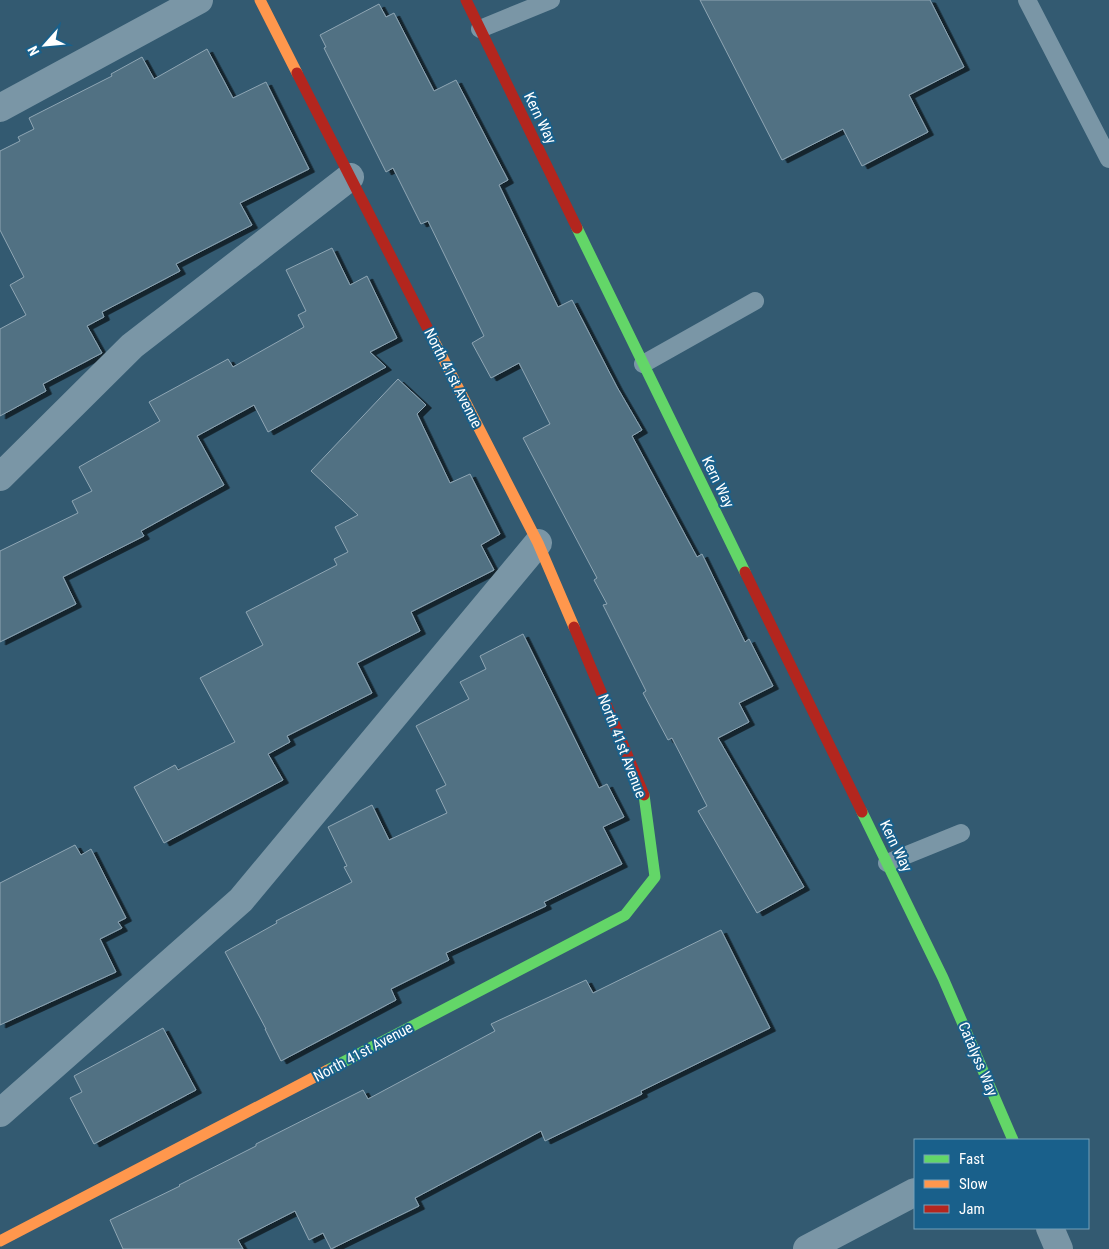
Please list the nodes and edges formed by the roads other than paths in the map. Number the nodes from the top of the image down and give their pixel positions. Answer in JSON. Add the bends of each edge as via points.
{"nodes":[{"id":1,"x":199,"y":0,"type":"edge"},
{"id":2,"x":260,"y":0,"type":"edge"},
{"id":3,"x":466,"y":0,"type":"edge"},
{"id":4,"x":551,"y":0,"type":"edge"},
{"id":5,"x":1027,"y":0,"type":"edge"},
{"id":6,"x":480,"y":29,"type":"junction"},
{"id":7,"x":0,"y":108,"type":"edge"},
{"id":8,"x":1109,"y":159,"type":"edge"},
{"id":9,"x":350,"y":177,"type":"junction"},
{"id":10,"x":755,"y":301,"type":"dead end"},
{"id":11,"x":643,"y":364,"type":"junction"},
{"id":12,"x":0,"y":477,"type":"edge"},
{"id":13,"x":538,"y":543,"type":"junction"},
{"id":14,"x":962,"y":832,"type":"dead end"},
{"id":15,"x":887,"y":863,"type":"junction"},
{"id":16,"x":943,"y":978,"type":"joint"},
{"id":17,"x":0,"y":1113,"type":"edge"},
{"id":18,"x":1013,"y":1139,"type":"edge"},
{"id":19,"x":914,"y":1193,"type":"edge"},
{"id":20,"x":1050,"y":1229,"type":"edge"},
{"id":21,"x":0,"y":1241,"type":"edge"},
{"id":22,"x":806,"y":1249,"type":"edge"},
{"id":23,"x":1060,"y":1249,"type":"edge"}],
"edges":[{"from":1,"to":7,"type":"street"},
{"from":2,"to":9,"type":"street","name":"North 41st Avenue"},
{"from":3,"to":6,"type":"street","name":"Kern Way"},
{"from":4,"to":6,"type":"lane"},
{"from":5,"to":8,"type":"lane"},
{"from":6,"to":11,"type":"street","name":"Kern Way"},
{"from":9,"to":12,"type":"street","via":[[132,346]]},
{"from":9,"to":13,"type":"street","name":"North 41st Avenue"},
{"from":10,"to":11,"type":"lane"},
{"from":11,"to":15,"type":"street","name":"Kern Way"},
{"from":13,"to":17,"type":"street","via":[[241,900]]},
{"from":13,"to":21,"type":"street","name":"North 41st Avenue","via":[[642,790],[655,877],[625,915]]},
{"from":14,"to":15,"type":"lane"},
{"from":15,"to":16,"type":"street","name":"Kern Way"},
{"from":16,"to":18,"type":"street","name":"Catalyss Way"},
{"from":19,"to":22,"type":"street"},
{"from":20,"to":23,"type":"street"}]}
